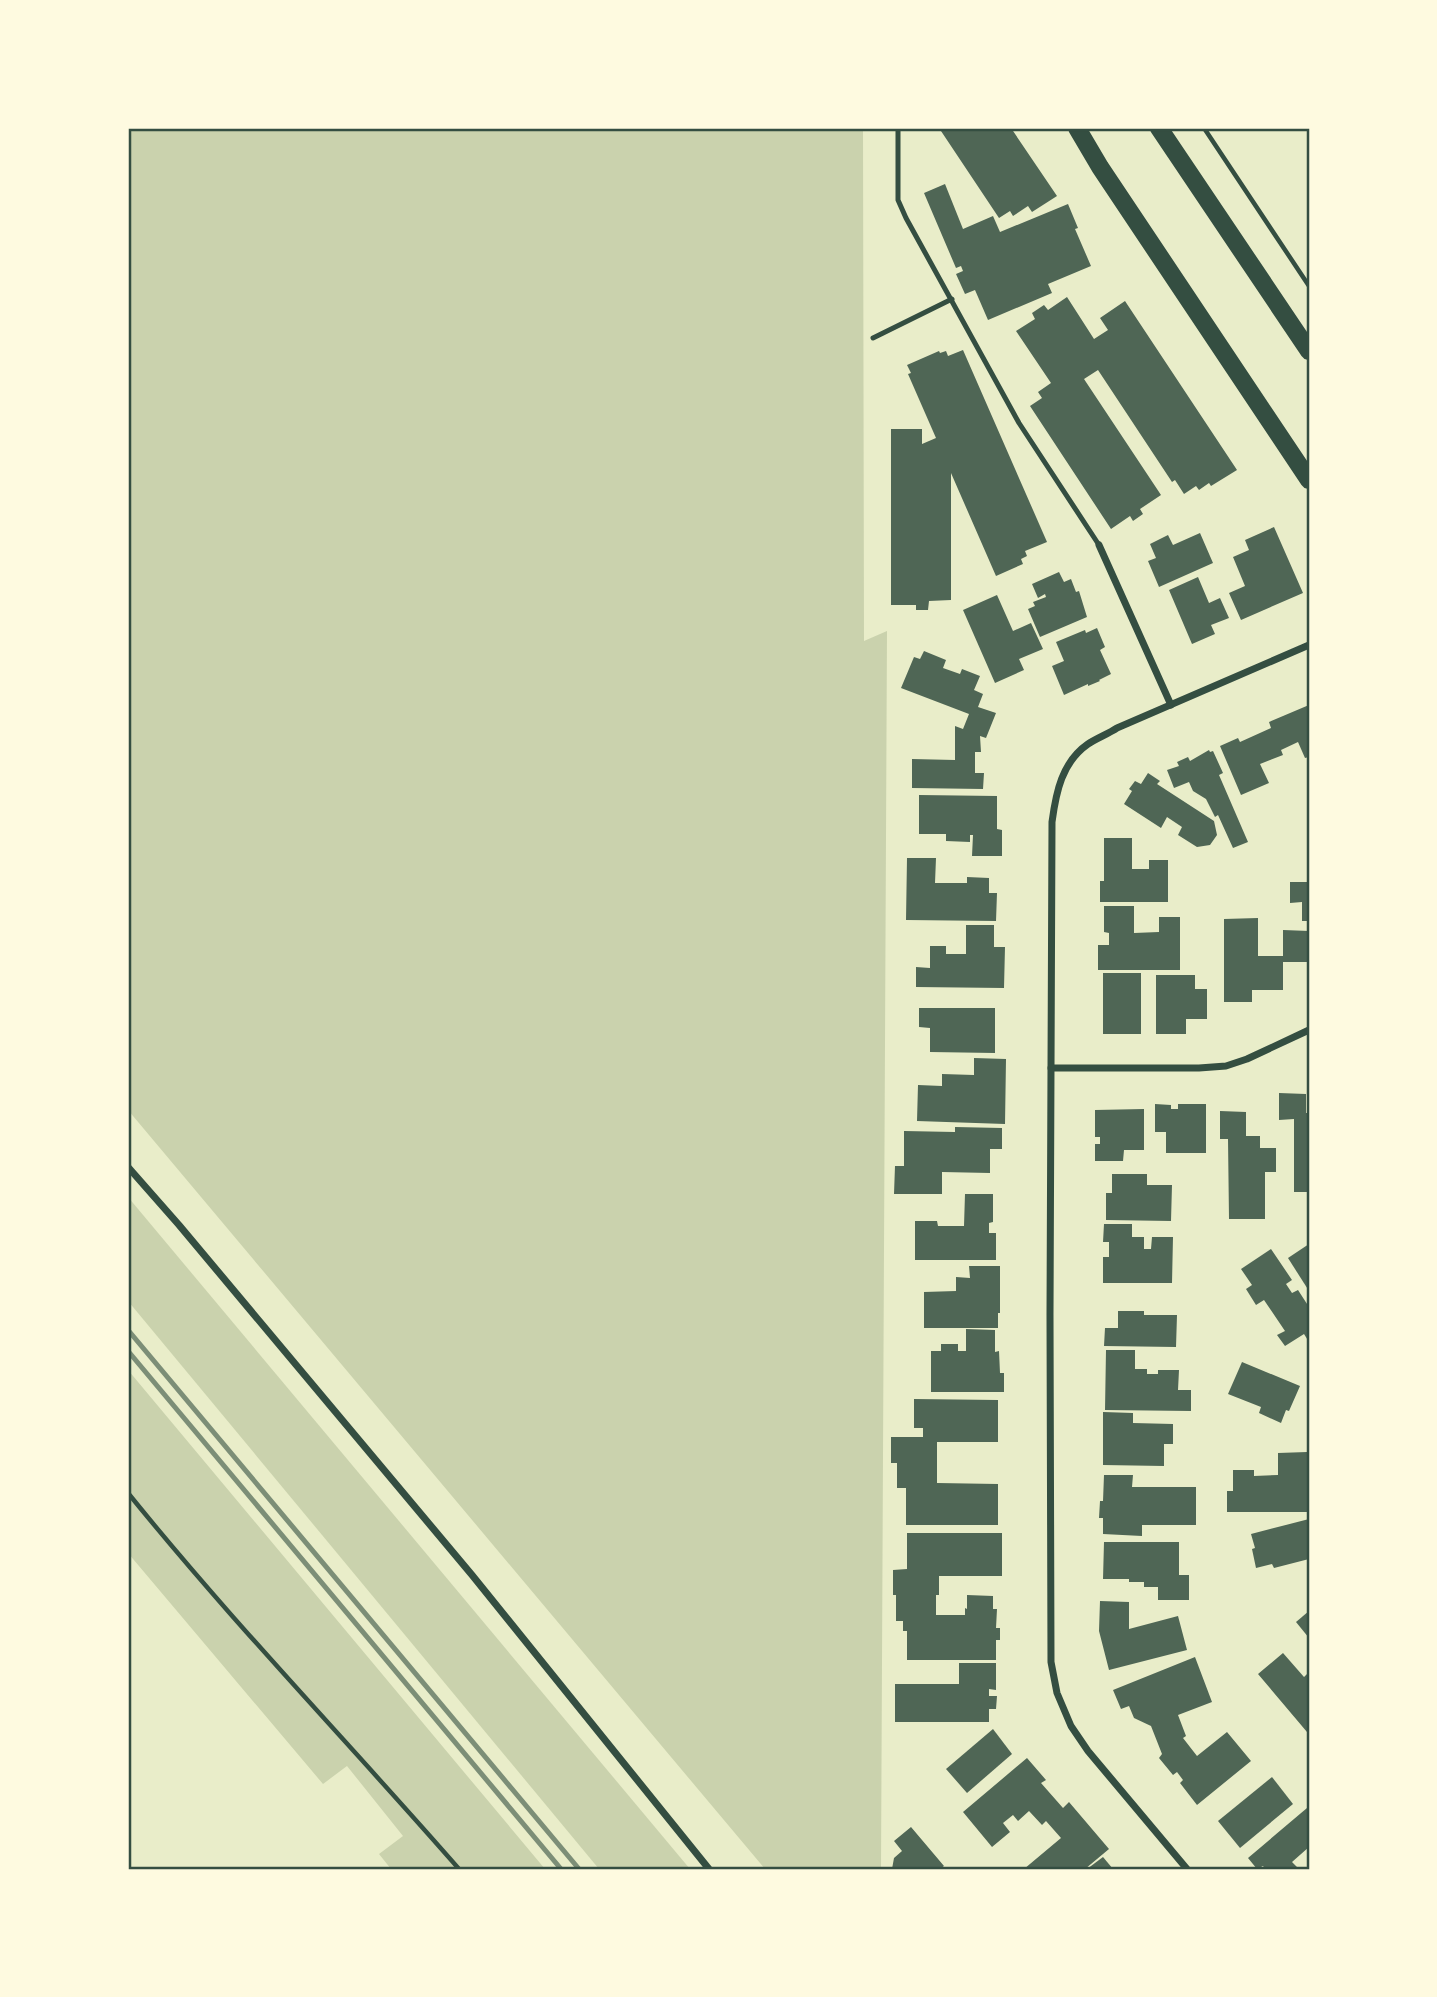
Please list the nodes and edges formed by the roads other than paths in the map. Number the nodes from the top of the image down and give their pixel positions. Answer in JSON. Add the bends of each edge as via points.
{"nodes":[{"id":1,"x":898,"y":128,"type":"edge"},
{"id":2,"x":1077,"y":128,"type":"edge"},
{"id":3,"x":1159,"y":128,"type":"edge"},
{"id":4,"x":952,"y":299,"type":"junction"},
{"id":5,"x":873,"y":338,"type":"dead end"},
{"id":6,"x":1309,"y":351,"type":"edge"},
{"id":7,"x":1309,"y":480,"type":"edge"},
{"id":8,"x":1099,"y":545,"type":"joint"},
{"id":9,"x":1309,"y":645,"type":"edge"},
{"id":10,"x":1171,"y":705,"type":"junction"},
{"id":11,"x":1309,"y":1030,"type":"edge"},
{"id":12,"x":1051,"y":1068,"type":"junction"},
{"id":13,"x":128,"y":1167,"type":"edge"},
{"id":14,"x":709,"y":1869,"type":"edge"},
{"id":15,"x":1186,"y":1869,"type":"edge"}],
"edges":[{"from":1,"to":4,"type":"lane","via":[[898,200]]},
{"from":2,"to":7,"type":"main road"},
{"from":3,"to":6,"type":"main road"},
{"from":4,"to":5,"type":"lane"},
{"from":4,"to":8,"type":"lane","via":[[1019,423]]},
{"from":8,"to":10,"type":"street"},
{"from":9,"to":10,"type":"street"},
{"from":10,"to":12,"type":"street","via":[[1088,744],[1061,777],[1052,822]]},
{"from":11,"to":12,"type":"street","via":[[1226,1066]]},
{"from":12,"to":15,"type":"street","via":[[1051,1662],[1057,1693],[1087,1751]]},
{"from":13,"to":14,"type":"street","via":[[472,1575]]}]}
